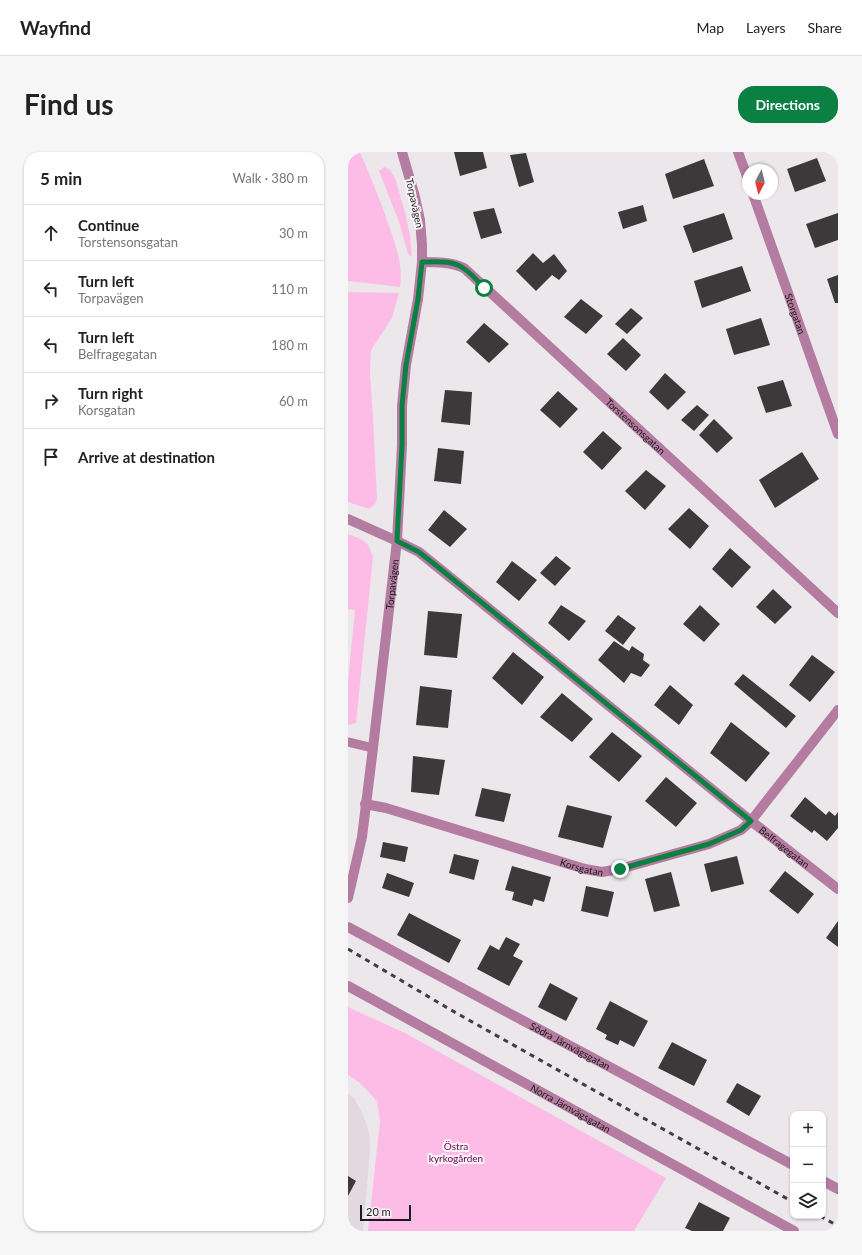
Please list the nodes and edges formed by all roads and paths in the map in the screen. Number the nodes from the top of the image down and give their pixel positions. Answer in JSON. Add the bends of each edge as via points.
{"nodes":[{"id":1,"x":402,"y":152,"type":"edge"},
{"id":2,"x":738,"y":152,"type":"edge"},
{"id":3,"x":742,"y":164,"type":"edge"},
{"id":4,"x":755,"y":200,"type":"edge"},
{"id":5,"x":422,"y":262,"type":"junction"},
{"id":6,"x":838,"y":434,"type":"edge"},
{"id":7,"x":348,"y":519,"type":"edge"},
{"id":8,"x":397,"y":541,"type":"junction"},
{"id":9,"x":838,"y":613,"type":"edge"},
{"id":10,"x":838,"y":710,"type":"edge"},
{"id":11,"x":348,"y":742,"type":"edge"},
{"id":12,"x":373,"y":748,"type":"junction"},
{"id":13,"x":365,"y":804,"type":"junction"},
{"id":14,"x":751,"y":821,"type":"junction"},
{"id":15,"x":838,"y":889,"type":"edge"},
{"id":16,"x":348,"y":898,"type":"edge"},
{"id":17,"x":348,"y":927,"type":"edge"},
{"id":18,"x":348,"y":986,"type":"edge"},
{"id":19,"x":790,"y":1163,"type":"edge"},
{"id":20,"x":826,"y":1183,"type":"edge"},
{"id":21,"x":838,"y":1189,"type":"edge"},
{"id":22,"x":794,"y":1231,"type":"edge"}],
"edges":[{"from":1,"to":5,"type":"street","name":"Torpavägen","via":[[420,220]]},
{"from":2,"to":3,"type":"street"},
{"from":4,"to":6,"type":"street","name":"Storgatan"},
{"from":5,"to":8,"type":"street","name":"Torpavägen","via":[[403,392]]},
{"from":5,"to":9,"type":"street","name":"Torstensonsgatan","via":[[447,263],[464,268]]},
{"from":7,"to":8,"type":"street","name":"Belfragegatan"},
{"from":8,"to":12,"type":"street","name":"Torpavägen"},
{"from":8,"to":14,"type":"street","name":"Belfragegatan","via":[[419,552],[438,567]]},
{"from":10,"to":14,"type":"street","name":"Korsgatan"},
{"from":11,"to":12,"type":"lane"},
{"from":12,"to":13,"type":"street","name":"Torpavägen"},
{"from":13,"to":14,"type":"street","name":"Korsgatan","via":[[602,872],[709,844],[741,830]]},
{"from":13,"to":16,"type":"street","name":"Torpavägen","via":[[362,837]]},
{"from":14,"to":15,"type":"street","name":"Belfragegatan"},
{"from":17,"to":19,"type":"street","name":"Södra Järnvägsgatan"},
{"from":18,"to":22,"type":"street","name":"Norra Järnvägsgatan"},
{"from":20,"to":21,"type":"street"}]}
